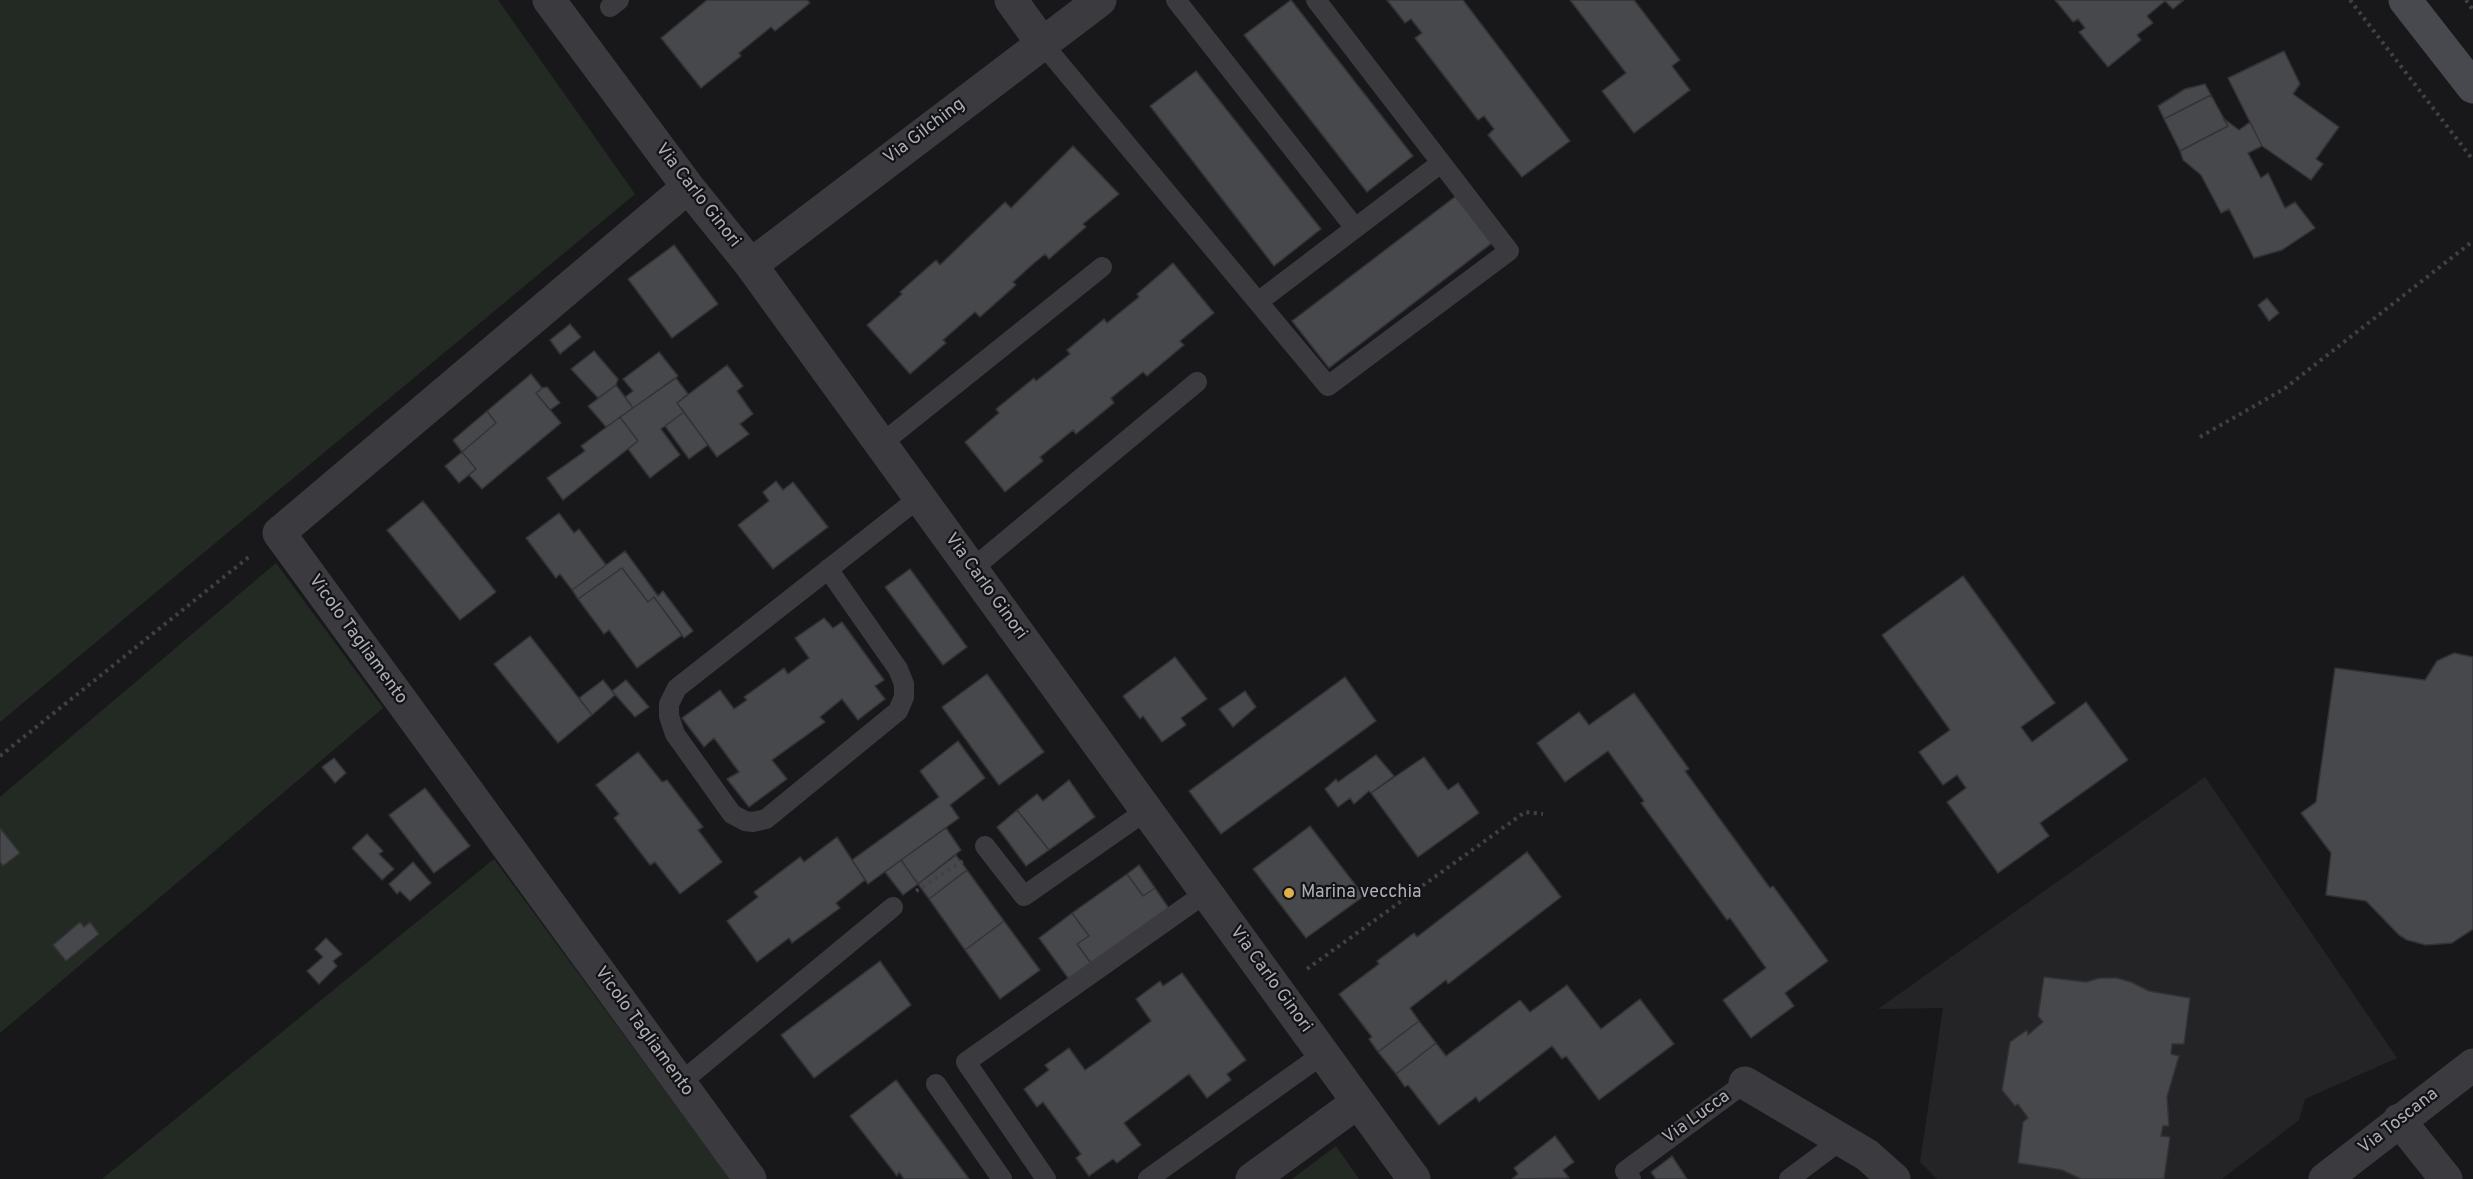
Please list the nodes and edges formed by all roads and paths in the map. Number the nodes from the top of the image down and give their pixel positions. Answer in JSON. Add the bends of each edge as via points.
{"nodes":[{"id":1,"x":549,"y":0,"type":"edge"},
{"id":2,"x":1011,"y":0,"type":"edge"},
{"id":3,"x":1100,"y":0,"type":"edge"},
{"id":4,"x":1176,"y":0,"type":"edge"},
{"id":5,"x":1317,"y":0,"type":"edge"},
{"id":6,"x":2349,"y":0,"type":"edge"},
{"id":7,"x":2406,"y":0,"type":"edge"},
{"id":8,"x":2466,"y":0,"type":"edge"},
{"id":9,"x":2473,"y":10,"type":"edge"},
{"id":10,"x":1042,"y":43,"type":"junction"},
{"id":11,"x":2473,"y":87,"type":"edge"},
{"id":12,"x":2473,"y":160,"type":"edge"},
{"id":13,"x":1441,"y":163,"type":"junction"},
{"id":14,"x":688,"y":187,"type":"junction"},
{"id":15,"x":1355,"y":228,"type":"junction"},
{"id":16,"x":2473,"y":241,"type":"edge"},
{"id":17,"x":751,"y":265,"type":"junction"},
{"id":18,"x":1102,"y":267,"type":"dead end"},
{"id":19,"x":1258,"y":302,"type":"junction"},
{"id":20,"x":1197,"y":382,"type":"dead end"},
{"id":21,"x":2200,"y":437,"type":"dead end"},
{"id":22,"x":881,"y":444,"type":"junction"},
{"id":23,"x":920,"y":497,"type":"junction"},
{"id":24,"x":279,"y":533,"type":"junction"},
{"id":25,"x":828,"y":569,"type":"junction"},
{"id":26,"x":972,"y":569,"type":"junction"},
{"id":27,"x":0,"y":756,"type":"edge"},
{"id":28,"x":1147,"y":810,"type":"junction"},
{"id":29,"x":1543,"y":814,"type":"dead end"},
{"id":30,"x":986,"y":846,"type":"joint"},
{"id":31,"x":1207,"y":892,"type":"junction"},
{"id":32,"x":893,"y":907,"type":"joint"},
{"id":33,"x":1278,"y":990,"type":"junction"},
{"id":34,"x":1323,"y":1054,"type":"junction"},
{"id":35,"x":2473,"y":1065,"type":"edge"},
{"id":36,"x":680,"y":1083,"type":"junction"},
{"id":37,"x":1745,"y":1083,"type":"joint"},
{"id":38,"x":936,"y":1084,"type":"dead end"},
{"id":39,"x":1358,"y":1102,"type":"junction"},
{"id":40,"x":2399,"y":1120,"type":"junction"},
{"id":41,"x":1841,"y":1140,"type":"junction"},
{"id":42,"x":750,"y":1179,"type":"edge"},
{"id":43,"x":1002,"y":1179,"type":"edge"},
{"id":44,"x":1046,"y":1179,"type":"edge"},
{"id":45,"x":1148,"y":1179,"type":"edge"},
{"id":46,"x":1252,"y":1179,"type":"edge"},
{"id":47,"x":1414,"y":1179,"type":"edge"},
{"id":48,"x":1631,"y":1179,"type":"edge"},
{"id":49,"x":1789,"y":1179,"type":"edge"},
{"id":50,"x":1894,"y":1179,"type":"edge"},
{"id":51,"x":2325,"y":1179,"type":"edge"},
{"id":52,"x":2446,"y":1179,"type":"edge"}],
"edges":[{"from":1,"to":14,"type":"street","name":"Via Carlo Ginori"},
{"from":2,"to":10,"type":"street"},
{"from":3,"to":10,"type":"street","name":"Via Gilching"},
{"from":4,"to":15,"type":"lane"},
{"from":5,"to":13,"type":"lane"},
{"from":6,"to":12,"type":"path"},
{"from":7,"to":11,"type":"street"},
{"from":8,"to":9,"type":"path"},
{"from":10,"to":17,"type":"street","name":"Via Gilching"},
{"from":10,"to":19,"type":"lane"},
{"from":13,"to":15,"type":"lane"},
{"from":13,"to":19,"type":"lane","via":[[1509,251],[1328,386]]},
{"from":14,"to":17,"type":"street","name":"Via Carlo Ginori"},
{"from":14,"to":24,"type":"street"},
{"from":15,"to":19,"type":"lane"},
{"from":16,"to":21,"type":"path","via":[[2284,389]]},
{"from":17,"to":22,"type":"street","name":"Via Carlo Ginori"},
{"from":18,"to":22,"type":"lane"},
{"from":20,"to":26,"type":"lane"},
{"from":22,"to":23,"type":"street","name":"Via Carlo Ginori"},
{"from":23,"to":25,"type":"lane"},
{"from":23,"to":26,"type":"street","name":"Via Carlo Ginori"},
{"from":24,"to":27,"type":"path"},
{"from":24,"to":36,"type":"street","name":"Vicolo Tagliamento"},
{"from":25,"to":25,"type":"lane","via":[[677,688],[669,704],[675,734],[732,814],[745,821],[766,819],[898,711],[904,697],[898,669]]},
{"from":26,"to":28,"type":"street","name":"Via Carlo Ginori"},
{"from":28,"to":30,"type":"lane","via":[[1024,896]]},
{"from":28,"to":31,"type":"street","name":"Via Carlo Ginori"},
{"from":29,"to":33,"type":"path","via":[[1525,812]]},
{"from":30,"to":32,"type":"path"},
{"from":31,"to":33,"type":"street","name":"Via Carlo Ginori"},
{"from":31,"to":44,"type":"lane","via":[[966,1062]]},
{"from":32,"to":36,"type":"lane"},
{"from":33,"to":34,"type":"street","name":"Via Carlo Ginori"},
{"from":34,"to":39,"type":"street","name":"Via Carlo Ginori"},
{"from":34,"to":45,"type":"lane"},
{"from":35,"to":40,"type":"street","name":"Via Toscana"},
{"from":36,"to":42,"type":"street","name":"Vicolo Tagliamento"},
{"from":37,"to":41,"type":"street","name":"Via Lucca"},
{"from":37,"to":48,"type":"lane","name":"Via Lucca","via":[[1625,1171]]},
{"from":38,"to":43,"type":"lane"},
{"from":39,"to":46,"type":"street"},
{"from":39,"to":47,"type":"street","name":"Via Carlo Ginori"},
{"from":40,"to":51,"type":"street","name":"Via Toscana"},
{"from":40,"to":52,"type":"street"},
{"from":41,"to":49,"type":"lane"},
{"from":41,"to":50,"type":"street","name":"Via Lucca","via":[[1867,1155]]}]}
